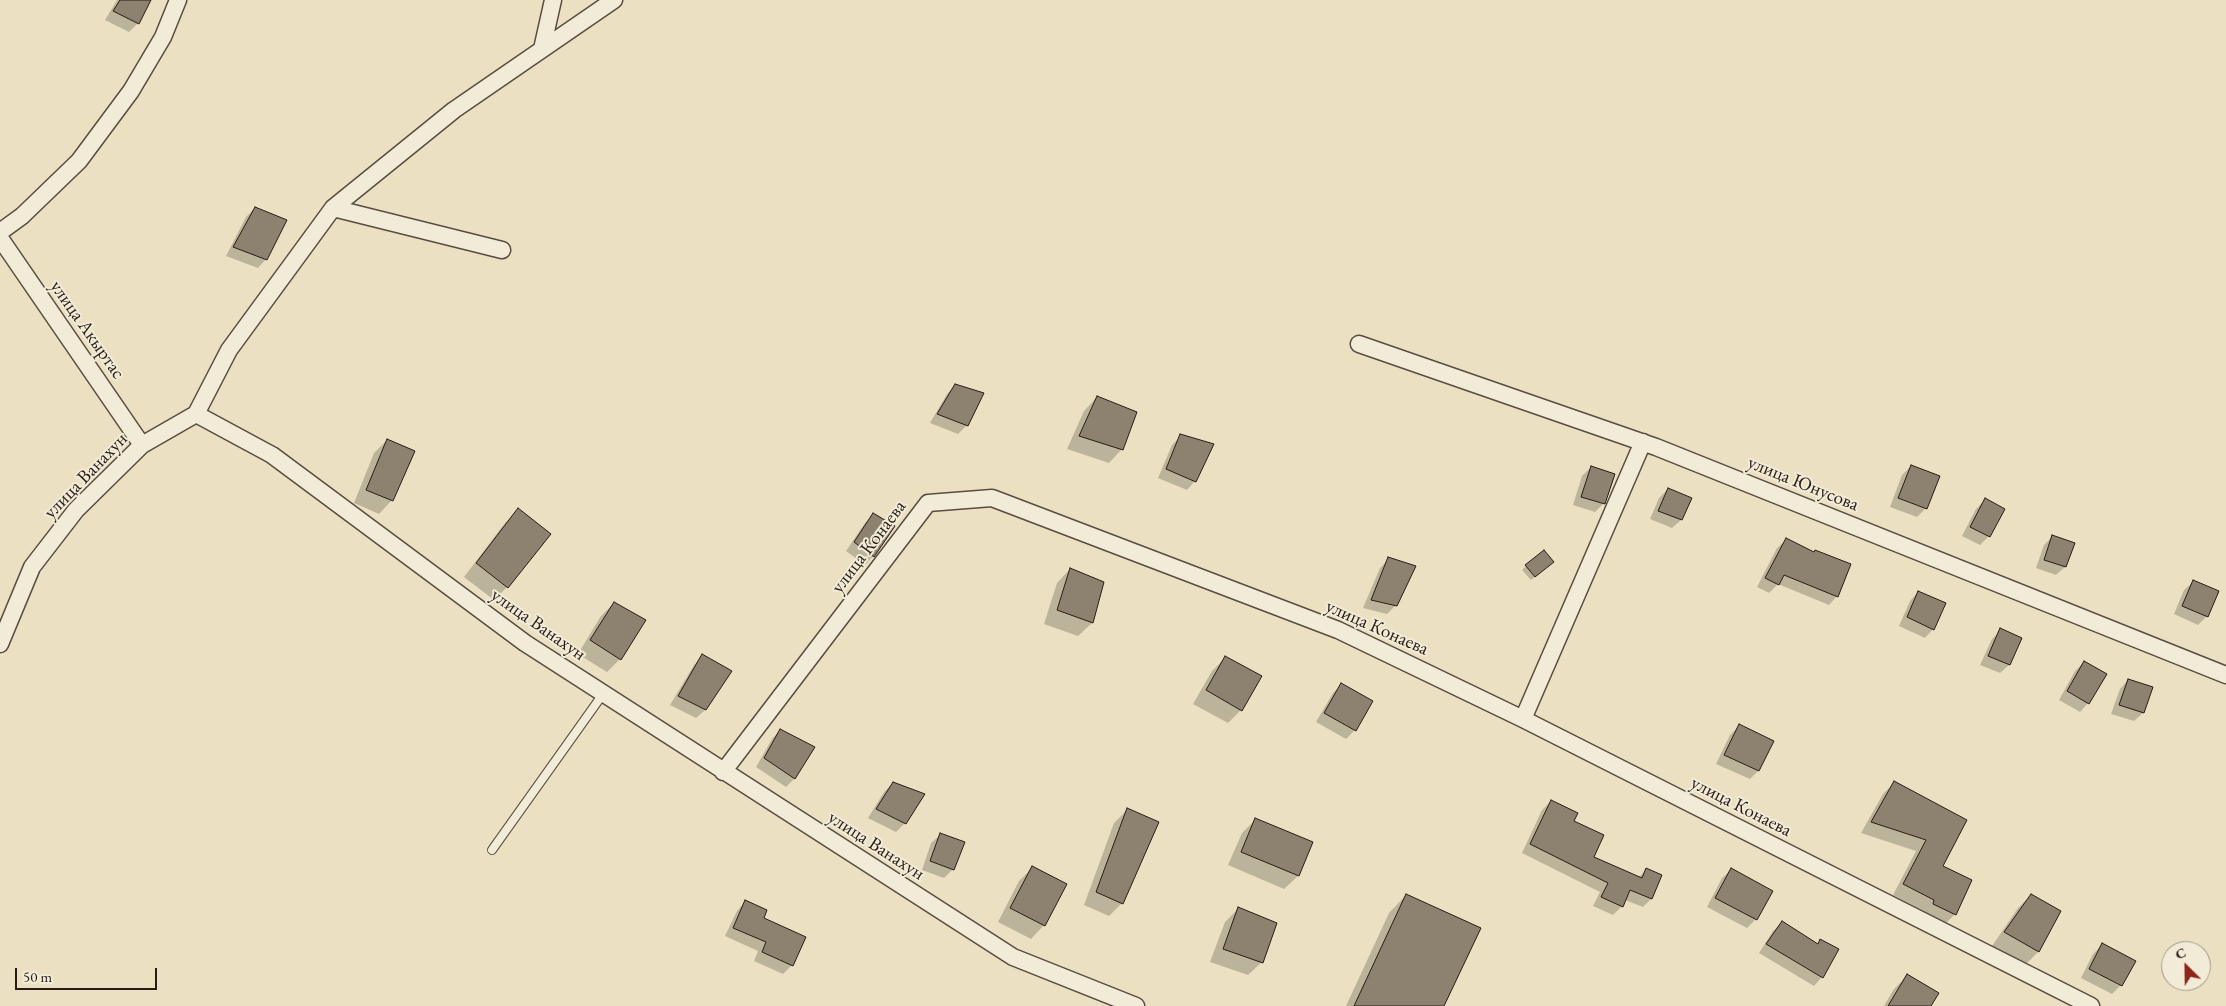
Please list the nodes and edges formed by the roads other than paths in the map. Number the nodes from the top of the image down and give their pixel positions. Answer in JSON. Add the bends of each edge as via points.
{"nodes":[{"id":1,"x":178,"y":0,"type":"edge"},
{"id":2,"x":553,"y":0,"type":"edge"},
{"id":3,"x":614,"y":0,"type":"edge"},
{"id":4,"x":542,"y":50,"type":"junction"},
{"id":5,"x":333,"y":208,"type":"junction"},
{"id":6,"x":0,"y":232,"type":"edge"},
{"id":7,"x":0,"y":238,"type":"edge"},
{"id":8,"x":502,"y":250,"type":"dead end"},
{"id":9,"x":1359,"y":344,"type":"dead end"},
{"id":10,"x":196,"y":414,"type":"junction"},
{"id":11,"x":1643,"y":442,"type":"junction"},
{"id":12,"x":142,"y":445,"type":"junction"},
{"id":13,"x":0,"y":644,"type":"edge"},
{"id":14,"x":2226,"y":675,"type":"edge"},
{"id":15,"x":603,"y":694,"type":"junction"},
{"id":16,"x":1523,"y":719,"type":"junction"},
{"id":17,"x":723,"y":772,"type":"junction"},
{"id":18,"x":492,"y":850,"type":"dead end"},
{"id":19,"x":1136,"y":1006,"type":"edge"},
{"id":20,"x":2091,"y":1006,"type":"edge"}],
"edges":[{"from":1,"to":6,"type":"street","via":[[162,37],[130,91],[78,161],[22,216]]},
{"from":2,"to":4,"type":"street"},
{"from":3,"to":4,"type":"street"},
{"from":4,"to":5,"type":"street","via":[[454,110]]},
{"from":5,"to":8,"type":"street"},
{"from":5,"to":10,"type":"street","via":[[228,350]]},
{"from":7,"to":12,"type":"street","name":"улица Акыртас"},
{"from":9,"to":11,"type":"street","name":"улица Юнусова"},
{"from":10,"to":12,"type":"street","name":"улица Ванахун"},
{"from":10,"to":15,"type":"street","name":"улица Ванахун","via":[[272,455],[525,643]]},
{"from":11,"to":14,"type":"street","name":"улица Юнусова"},
{"from":11,"to":16,"type":"street"},
{"from":12,"to":13,"type":"street","name":"улица Ванахун","via":[[76,510],[32,567]]},
{"from":15,"to":17,"type":"street","name":"улица Ванахун"},
{"from":15,"to":18,"type":"lane"},
{"from":16,"to":17,"type":"street","name":"улица Конаева","via":[[1338,630],[992,498],[928,503]]},
{"from":16,"to":20,"type":"street","name":"улица Конаева"},
{"from":17,"to":19,"type":"street","name":"улица Ванахун","via":[[1013,957]]}]}
